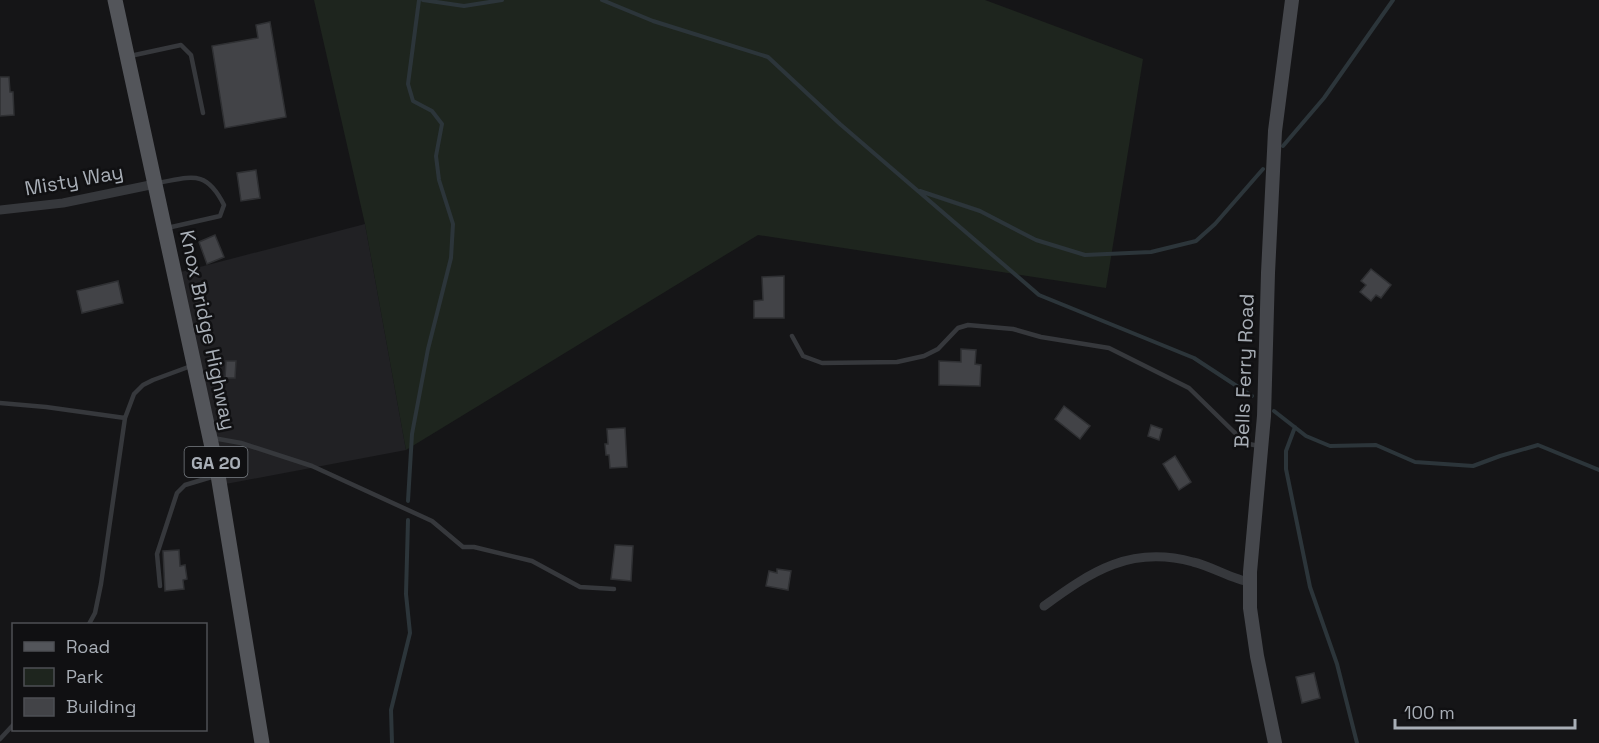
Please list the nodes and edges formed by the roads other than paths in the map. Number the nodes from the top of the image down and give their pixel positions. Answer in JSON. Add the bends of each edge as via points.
{"nodes":[{"id":1,"x":115,"y":0,"type":"edge"},
{"id":2,"x":1292,"y":0,"type":"edge"},
{"id":3,"x":128,"y":56,"type":"junction"},
{"id":4,"x":203,"y":113,"type":"dead end"},
{"id":5,"x":154,"y":184,"type":"junction"},
{"id":6,"x":0,"y":210,"type":"edge"},
{"id":7,"x":165,"y":229,"type":"junction"},
{"id":8,"x":792,"y":336,"type":"dead end"},
{"id":9,"x":194,"y":364,"type":"junction"},
{"id":10,"x":0,"y":403,"type":"edge"},
{"id":11,"x":125,"y":418,"type":"junction"},
{"id":12,"x":211,"y":438,"type":"junction"},
{"id":13,"x":1261,"y":447,"type":"junction"},
{"id":14,"x":218,"y":474,"type":"junction"},
{"id":15,"x":1250,"y":582,"type":"junction"},
{"id":16,"x":160,"y":586,"type":"dead end"},
{"id":17,"x":614,"y":589,"type":"dead end"},
{"id":18,"x":1044,"y":606,"type":"dead end"},
{"id":19,"x":90,"y":623,"type":"edge"},
{"id":20,"x":12,"y":726,"type":"edge"},
{"id":21,"x":0,"y":739,"type":"edge"},
{"id":22,"x":262,"y":743,"type":"edge"},
{"id":23,"x":1275,"y":743,"type":"edge"}],
"edges":[{"from":1,"to":3,"type":"main road","name":"Knox Bridge Highway","number":"GA 20"},
{"from":2,"to":13,"type":"main road","name":"Bells Ferry Road","via":[[1275,131]]},
{"from":3,"to":4,"type":"lane","via":[[181,45],[191,56]]},
{"from":3,"to":5,"type":"main road","name":"Knox Bridge Highway","number":"GA 20"},
{"from":5,"to":6,"type":"street","name":"Misty Way","via":[[63,203]]},
{"from":5,"to":7,"type":"main road","name":"Knox Bridge Highway","number":"GA 20"},
{"from":5,"to":7,"type":"lane","via":[[188,177],[206,179],[224,204],[220,216]]},
{"from":7,"to":9,"type":"main road","name":"Knox Bridge Highway","number":"GA 20"},
{"from":8,"to":13,"type":"lane","via":[[803,356],[822,363],[897,362],[924,356],[938,350],[958,328],[968,325],[1013,329],[1109,348],[1189,388],[1249,444]]},
{"from":9,"to":11,"type":"lane","via":[[144,385],[134,394]]},
{"from":9,"to":12,"type":"main road","name":"Knox Bridge Highway","number":"GA 20"},
{"from":10,"to":11,"type":"lane"},
{"from":11,"to":19,"type":"lane","via":[[101,584]]},
{"from":12,"to":14,"type":"main road","name":"Knox Bridge Highway","number":"GA 20"},
{"from":12,"to":17,"type":"lane","via":[[312,465],[432,521],[463,547],[532,561],[580,586]]},
{"from":13,"to":15,"type":"main road","name":"Bells Ferry Road"},
{"from":14,"to":16,"type":"lane","via":[[185,485],[177,493],[157,554]]},
{"from":14,"to":22,"type":"main road","name":"Knox Bridge Highway","number":"GA 20"},
{"from":15,"to":18,"type":"street","via":[[1192,561],[1152,555],[1100,569]]},
{"from":15,"to":23,"type":"main road","name":"Bells Ferry Road","via":[[1257,656]]},
{"from":20,"to":21,"type":"lane"}]}
